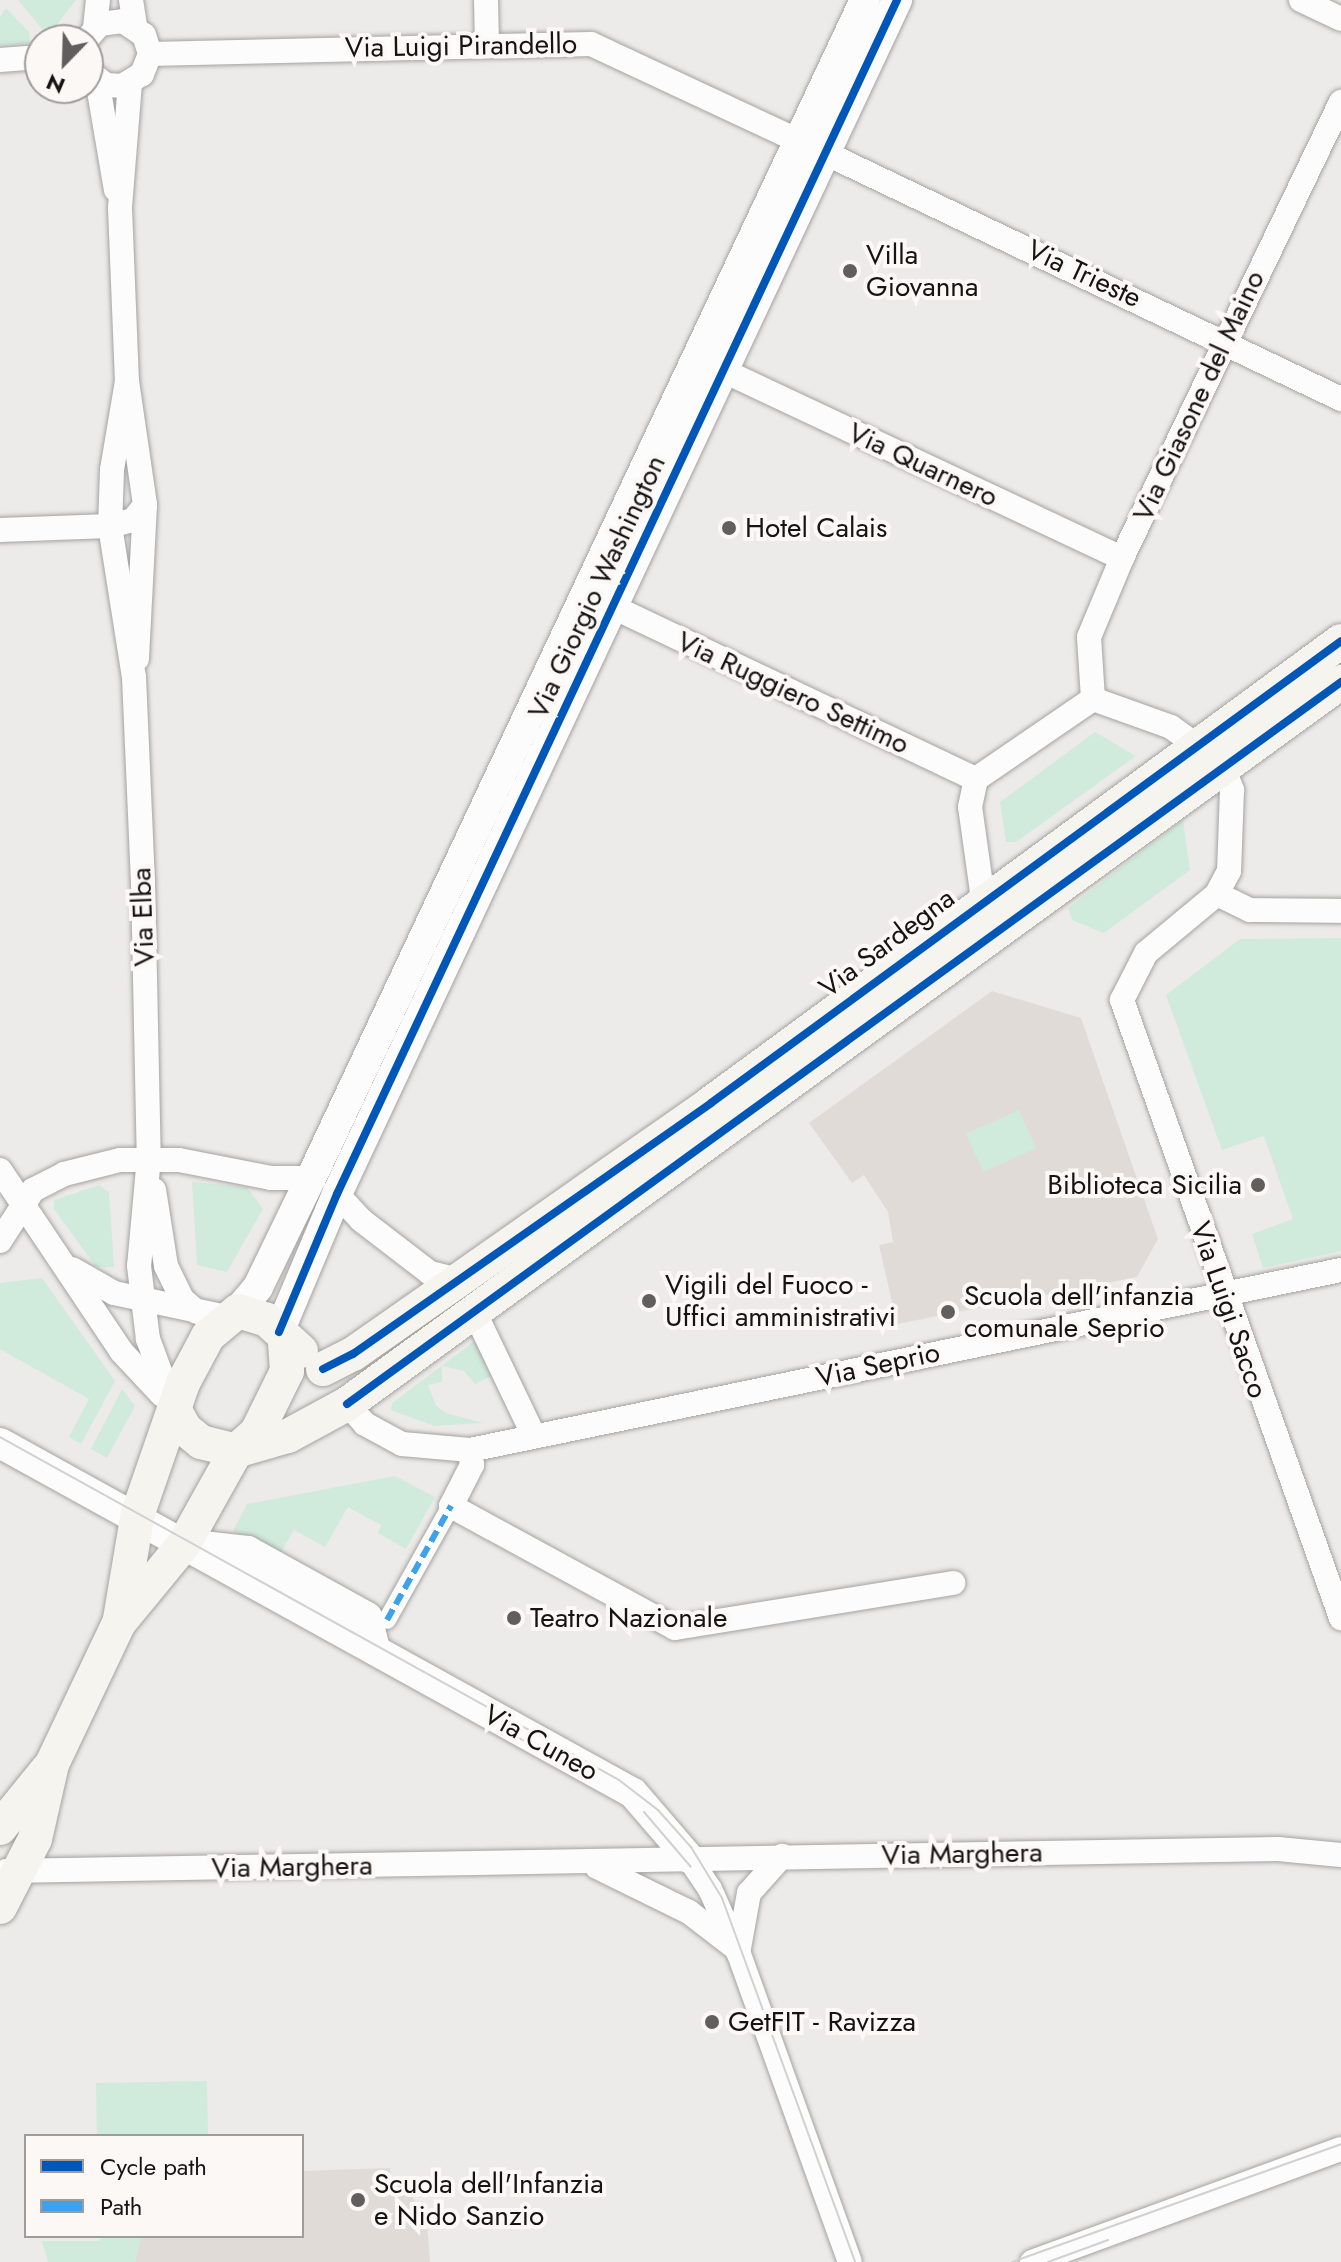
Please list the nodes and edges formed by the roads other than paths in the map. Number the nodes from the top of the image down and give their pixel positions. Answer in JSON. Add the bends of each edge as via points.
{"nodes":[{"id":1,"x":98,"y":0,"type":"edge"},
{"id":2,"x":131,"y":0,"type":"edge"},
{"id":3,"x":486,"y":0,"type":"edge"},
{"id":4,"x":865,"y":0,"type":"edge"},
{"id":5,"x":897,"y":0,"type":"edge"},
{"id":6,"x":1301,"y":0,"type":"edge"},
{"id":7,"x":1341,"y":19,"type":"edge"},
{"id":8,"x":92,"y":24,"type":"edge"},
{"id":9,"x":135,"y":26,"type":"junction"},
{"id":10,"x":104,"y":27,"type":"edge"},
{"id":11,"x":487,"y":44,"type":"junction"},
{"id":12,"x":150,"y":54,"type":"junction"},
{"id":13,"x":24,"y":58,"type":"edge"},
{"id":14,"x":0,"y":60,"type":"edge"},
{"id":15,"x":130,"y":83,"type":"junction"},
{"id":16,"x":104,"y":84,"type":"edge"},
{"id":17,"x":1341,"y":102,"type":"edge"},
{"id":18,"x":101,"y":104,"type":"edge"},
{"id":19,"x":812,"y":147,"type":"junction"},
{"id":20,"x":120,"y":208,"type":"junction"},
{"id":21,"x":1224,"y":344,"type":"junction"},
{"id":22,"x":697,"y":358,"type":"junction"},
{"id":23,"x":724,"y":371,"type":"junction"},
{"id":24,"x":127,"y":381,"type":"junction"},
{"id":25,"x":1341,"y":399,"type":"edge"},
{"id":26,"x":145,"y":505,"type":"junction"},
{"id":27,"x":110,"y":526,"type":"junction"},
{"id":28,"x":0,"y":530,"type":"edge"},
{"id":29,"x":1122,"y":558,"type":"junction"},
{"id":30,"x":598,"y":600,"type":"junction"},
{"id":31,"x":1341,"y":641,"type":"edge"},
{"id":32,"x":134,"y":677,"type":"junction"},
{"id":33,"x":1341,"y":682,"type":"edge"},
{"id":34,"x":1093,"y":699,"type":"junction"},
{"id":35,"x":1197,"y":746,"type":"junction"},
{"id":36,"x":1224,"y":770,"type":"junction"},
{"id":37,"x":976,"y":779,"type":"junction"},
{"id":38,"x":1217,"y":894,"type":"junction"},
{"id":39,"x":983,"y":899,"type":"junction"},
{"id":40,"x":1341,"y":911,"type":"edge"},
{"id":41,"x":1002,"y":928,"type":"junction"},
{"id":42,"x":149,"y":1157,"type":"junction"},
{"id":43,"x":0,"y":1170,"type":"edge"},
{"id":44,"x":311,"y":1178,"type":"junction"},
{"id":45,"x":337,"y":1194,"type":"junction"},
{"id":46,"x":22,"y":1201,"type":"junction"},
{"id":47,"x":0,"y":1241,"type":"edge"},
{"id":48,"x":66,"y":1265,"type":"junction"},
{"id":49,"x":1341,"y":1270,"type":"edge"},
{"id":50,"x":459,"y":1280,"type":"junction"},
{"id":51,"x":1223,"y":1295,"type":"junction"},
{"id":52,"x":143,"y":1302,"type":"junction"},
{"id":53,"x":474,"y":1311,"type":"junction"},
{"id":54,"x":221,"y":1314,"type":"junction"},
{"id":55,"x":282,"y":1336,"type":"junction"},
{"id":56,"x":323,"y":1369,"type":"junction"},
{"id":57,"x":347,"y":1404,"type":"junction"},
{"id":58,"x":174,"y":1409,"type":"junction"},
{"id":59,"x":534,"y":1436,"type":"junction"},
{"id":60,"x":0,"y":1443,"type":"edge"},
{"id":61,"x":470,"y":1450,"type":"junction"},
{"id":62,"x":236,"y":1451,"type":"junction"},
{"id":63,"x":451,"y":1506,"type":"junction"},
{"id":64,"x":136,"y":1518,"type":"junction"},
{"id":65,"x":184,"y":1544,"type":"junction"},
{"id":66,"x":953,"y":1583,"type":"dead end"},
{"id":67,"x":1341,"y":1618,"type":"edge"},
{"id":68,"x":387,"y":1620,"type":"dead end"},
{"id":69,"x":119,"y":1623,"type":"junction"},
{"id":70,"x":52,"y":1764,"type":"junction"},
{"id":71,"x":0,"y":1828,"type":"edge"},
{"id":72,"x":1341,"y":1855,"type":"edge"},
{"id":73,"x":782,"y":1856,"type":"junction"},
{"id":74,"x":689,"y":1858,"type":"junction"},
{"id":75,"x":583,"y":1863,"type":"junction"},
{"id":76,"x":10,"y":1871,"type":"edge"},
{"id":77,"x":0,"y":1907,"type":"edge"},
{"id":78,"x":739,"y":1954,"type":"junction"},
{"id":79,"x":1341,"y":2149,"type":"edge"},
{"id":80,"x":850,"y":2262,"type":"edge"},
{"id":81,"x":1032,"y":2262,"type":"edge"}],
"edges":[{"from":1,"to":8,"type":"street"},
{"from":2,"to":9,"type":"street"},
{"from":3,"to":11,"type":"street"},
{"from":4,"to":19,"type":"street","name":"Via Giorgio Washington"},
{"from":5,"to":19,"type":"street","name":"Via Giorgio Washington"},
{"from":6,"to":7,"type":"street"},
{"from":9,"to":10,"type":"street","via":[[117,20]]},
{"from":9,"to":12,"type":"street"},
{"from":11,"to":12,"type":"street","name":"Via Luigi Pirandello"},
{"from":11,"to":19,"type":"street","name":"Via Luigi Pirandello","via":[[591,44]]},
{"from":12,"to":15,"type":"street","via":[[146,68]]},
{"from":13,"to":14,"type":"street"},
{"from":15,"to":16,"type":"street"},
{"from":15,"to":20,"type":"street","name":"Via Elba"},
{"from":17,"to":21,"type":"street","name":"Via Giasone del Maino"},
{"from":18,"to":20,"type":"street","name":"Via Elba"},
{"from":19,"to":21,"type":"street","name":"Via Trieste"},
{"from":19,"to":22,"type":"street","name":"Via Giorgio Washington"},
{"from":19,"to":23,"type":"street","name":"Via Giorgio Washington"},
{"from":20,"to":24,"type":"street","name":"Via Elba"},
{"from":21,"to":25,"type":"street","name":"Via Trieste"},
{"from":21,"to":29,"type":"street","name":"Via Giasone del Maino"},
{"from":22,"to":23,"type":"street"},
{"from":22,"to":30,"type":"street","name":"Via Giorgio Washington"},
{"from":23,"to":29,"type":"street","name":"Via Quarnero"},
{"from":23,"to":30,"type":"street","name":"Via Giorgio Washington"},
{"from":24,"to":26,"type":"street","name":"Via Elba"},
{"from":24,"to":27,"type":"street","name":"Via Elba","via":[[112,470]]},
{"from":26,"to":27,"type":"street","via":[[133,520]]},
{"from":26,"to":32,"type":"street","name":"Via Elba","via":[[142,624]]},
{"from":27,"to":28,"type":"street"},
{"from":27,"to":32,"type":"street","name":"Via Elba"},
{"from":29,"to":34,"type":"street","name":"Via Giasone del Maino","via":[[1089,637]]},
{"from":30,"to":37,"type":"street","name":"Via Ruggiero Settimo"},
{"from":30,"to":44,"type":"street","name":"Via Giorgio Washington"},
{"from":30,"to":45,"type":"street","name":"Via Giorgio Washington"},
{"from":31,"to":35,"type":"main road","name":"Via Sardegna"},
{"from":32,"to":42,"type":"street","name":"Via Elba"},
{"from":33,"to":36,"type":"main road","name":"Via Sardegna"},
{"from":34,"to":35,"type":"street","via":[[1158,721]]},
{"from":34,"to":37,"type":"street"},
{"from":35,"to":36,"type":"main road"},
{"from":35,"to":39,"type":"main road","name":"Via Sardegna"},
{"from":36,"to":38,"type":"street","via":[[1232,790],[1230,863]]},
{"from":36,"to":41,"type":"main road","name":"Via Sardegna"},
{"from":37,"to":39,"type":"street","via":[[970,807]]},
{"from":38,"to":40,"type":"street","via":[[1250,910]]},
{"from":38,"to":51,"type":"street","name":"Via Luigi Sacco","via":[[1146,953],[1122,1000]]},
{"from":39,"to":41,"type":"main road"},
{"from":39,"to":50,"type":"main road","name":"Via Sardegna","via":[[711,1103]]},
{"from":41,"to":53,"type":"main road","name":"Via Sardegna"},
{"from":42,"to":44,"type":"street","via":[[271,1178]]},
{"from":42,"to":46,"type":"street","via":[[64,1174],[42,1183]]},
{"from":42,"to":52,"type":"street","via":[[139,1266]]},
{"from":42,"to":54,"type":"street","via":[[166,1266],[182,1299]]},
{"from":43,"to":46,"type":"street"},
{"from":44,"to":54,"type":"street","name":"Via Giorgio Washington","via":[[258,1287]]},
{"from":45,"to":50,"type":"street","via":[[361,1220],[430,1273]]},
{"from":45,"to":55,"type":"street","name":"Via Giorgio Washington"},
{"from":46,"to":47,"type":"street"},
{"from":46,"to":48,"type":"street"},
{"from":48,"to":52,"type":"street","via":[[103,1288]]},
{"from":48,"to":58,"type":"street","via":[[121,1351]]},
{"from":49,"to":51,"type":"street","name":"Via Seprio"},
{"from":50,"to":56,"type":"main road","name":"Via Sardegna"},
{"from":51,"to":59,"type":"street","name":"Via Seprio"},
{"from":51,"to":67,"type":"street","name":"Via Luigi Sacco"},
{"from":52,"to":54,"type":"street"},
{"from":52,"to":58,"type":"street","via":[[156,1368]]},
{"from":53,"to":57,"type":"main road","name":"Via Sardegna"},
{"from":53,"to":59,"type":"street"},
{"from":54,"to":55,"type":"main road","via":[[267,1320]]},
{"from":54,"to":58,"type":"main road","via":[[192,1361]]},
{"from":55,"to":56,"type":"main road"},
{"from":55,"to":62,"type":"main road","via":[[287,1371],[257,1432]]},
{"from":56,"to":57,"type":"main road"},
{"from":57,"to":61,"type":"street","name":"Via Seprio","via":[[365,1424],[402,1444]]},
{"from":57,"to":62,"type":"main road","name":"Via Sardegna","via":[[288,1436]]},
{"from":58,"to":62,"type":"main road","via":[[185,1429],[201,1442]]},
{"from":58,"to":64,"type":"main road"},
{"from":59,"to":61,"type":"street","name":"Via Seprio"},
{"from":60,"to":64,"type":"street","name":"Via Cuneo"},
{"from":61,"to":63,"type":"street","via":[[472,1465]]},
{"from":62,"to":65,"type":"main road"},
{"from":63,"to":66,"type":"street","via":[[675,1628]]},
{"from":63,"to":68,"type":"street"},
{"from":64,"to":65,"type":"street","name":"Via Cuneo"},
{"from":64,"to":69,"type":"main road"},
{"from":65,"to":69,"type":"main road"},
{"from":65,"to":74,"type":"street","name":"Via Cuneo","via":[[633,1793]]},
{"from":69,"to":70,"type":"main road"},
{"from":70,"to":71,"type":"main road"},
{"from":70,"to":76,"type":"main road","via":[[35,1839]]},
{"from":72,"to":73,"type":"street","name":"Via Marghera","via":[[1278,1849]]},
{"from":73,"to":74,"type":"street","name":"Via Marghera"},
{"from":73,"to":78,"type":"street","via":[[749,1893],[739,1926]]},
{"from":74,"to":75,"type":"street","name":"Via Marghera"},
{"from":74,"to":78,"type":"street","via":[[718,1903]]},
{"from":75,"to":76,"type":"street","name":"Via Marghera"},
{"from":75,"to":78,"type":"street","name":"Via Marghera","via":[[617,1873],[689,1912],[727,1937]]},
{"from":76,"to":77,"type":"main road"},
{"from":78,"to":80,"type":"street"},
{"from":79,"to":81,"type":"street"}]}
